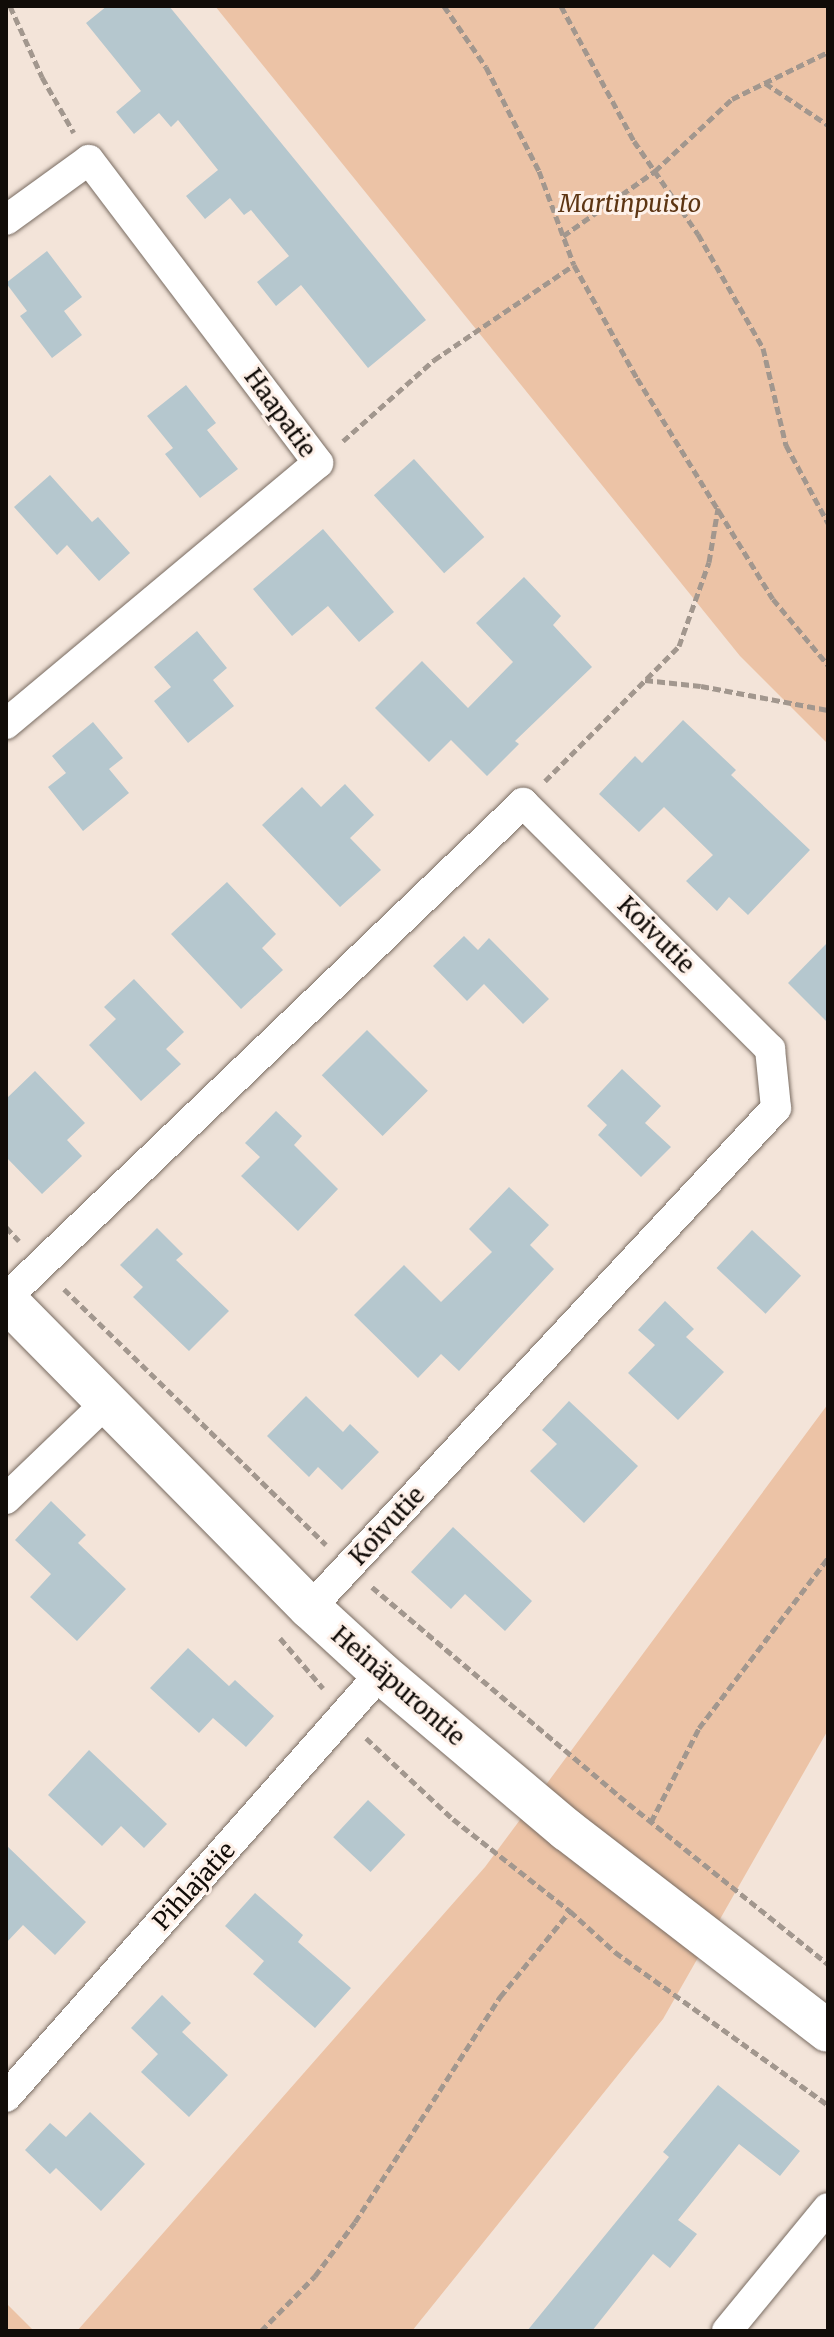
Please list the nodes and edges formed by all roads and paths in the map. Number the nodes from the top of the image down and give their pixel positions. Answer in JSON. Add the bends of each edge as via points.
{"nodes":[{"id":1,"x":10,"y":6,"type":"edge"},
{"id":2,"x":444,"y":6,"type":"edge"},
{"id":3,"x":561,"y":6,"type":"edge"},
{"id":4,"x":828,"y":52,"type":"edge"},
{"id":5,"x":764,"y":83,"type":"junction"},
{"id":6,"x":828,"y":125,"type":"edge"},
{"id":7,"x":89,"y":160,"type":"junction"},
{"id":8,"x":655,"y":171,"type":"junction"},
{"id":9,"x":6,"y":220,"type":"edge"},
{"id":10,"x":563,"y":236,"type":"junction"},
{"id":11,"x":574,"y":265,"type":"junction"},
{"id":12,"x":318,"y":463,"type":"junction"},
{"id":13,"x":718,"y":507,"type":"junction"},
{"id":14,"x":828,"y":523,"type":"edge"},
{"id":15,"x":828,"y":665,"type":"edge"},
{"id":16,"x":645,"y":680,"type":"junction"},
{"id":17,"x":828,"y":710,"type":"edge"},
{"id":18,"x":6,"y":724,"type":"edge"},
{"id":19,"x":523,"y":803,"type":"junction"},
{"id":20,"x":6,"y":1227,"type":"edge"},
{"id":21,"x":42,"y":1266,"type":"junction"},
{"id":22,"x":6,"y":1299,"type":"edge"},
{"id":23,"x":106,"y":1403,"type":"junction"},
{"id":24,"x":6,"y":1499,"type":"edge"},
{"id":25,"x":828,"y":1558,"type":"edge"},
{"id":26,"x":349,"y":1567,"type":"junction"},
{"id":27,"x":310,"y":1608,"type":"junction"},
{"id":28,"x":381,"y":1673,"type":"junction"},
{"id":29,"x":651,"y":1822,"type":"junction"},
{"id":30,"x":570,"y":1911,"type":"dead end"},
{"id":31,"x":828,"y":1964,"type":"edge"},
{"id":32,"x":828,"y":2031,"type":"edge"},
{"id":33,"x":6,"y":2097,"type":"edge"},
{"id":34,"x":828,"y":2208,"type":"edge"},
{"id":35,"x":261,"y":2331,"type":"edge"},
{"id":36,"x":727,"y":2331,"type":"edge"}],
"edges":[{"from":1,"to":7,"type":"path"},
{"from":2,"to":10,"type":"path","via":[[486,67],[539,171]]},
{"from":3,"to":8,"type":"path"},
{"from":4,"to":5,"type":"path"},
{"from":5,"to":6,"type":"path"},
{"from":5,"to":8,"type":"path","via":[[732,99]]},
{"from":7,"to":9,"type":"street"},
{"from":7,"to":12,"type":"street","name":"Haapatie"},
{"from":8,"to":10,"type":"path"},
{"from":8,"to":14,"type":"path","via":[[763,348],[786,445]]},
{"from":10,"to":11,"type":"path"},
{"from":11,"to":12,"type":"path","via":[[434,360]]},
{"from":11,"to":13,"type":"path"},
{"from":12,"to":18,"type":"street","name":"Haapatie"},
{"from":13,"to":15,"type":"path","via":[[773,599]]},
{"from":13,"to":16,"type":"path","via":[[709,562],[679,646]]},
{"from":16,"to":17,"type":"path"},
{"from":16,"to":19,"type":"path"},
{"from":19,"to":21,"type":"street"},
{"from":19,"to":26,"type":"street","name":"Koivutie","via":[[770,1049],[776,1108]]},
{"from":20,"to":21,"type":"path"},
{"from":21,"to":22,"type":"street"},
{"from":21,"to":26,"type":"path"},
{"from":22,"to":23,"type":"street","name":"Heinäpurontie"},
{"from":23,"to":24,"type":"street"},
{"from":23,"to":27,"type":"street","name":"Heinäpurontie"},
{"from":25,"to":29,"type":"path","via":[[699,1728]]},
{"from":26,"to":27,"type":"street","name":"Koivutie"},
{"from":26,"to":29,"type":"path"},
{"from":27,"to":28,"type":"street","name":"Heinäpurontie"},
{"from":28,"to":32,"type":"street","name":"Heinäpurontie","via":[[567,1830]]},
{"from":28,"to":33,"type":"street","name":"Pihlajatie"},
{"from":29,"to":31,"type":"path"},
{"from":30,"to":35,"type":"path","via":[[500,1997],[355,2222],[315,2276]]},
{"from":34,"to":36,"type":"street"}]}
